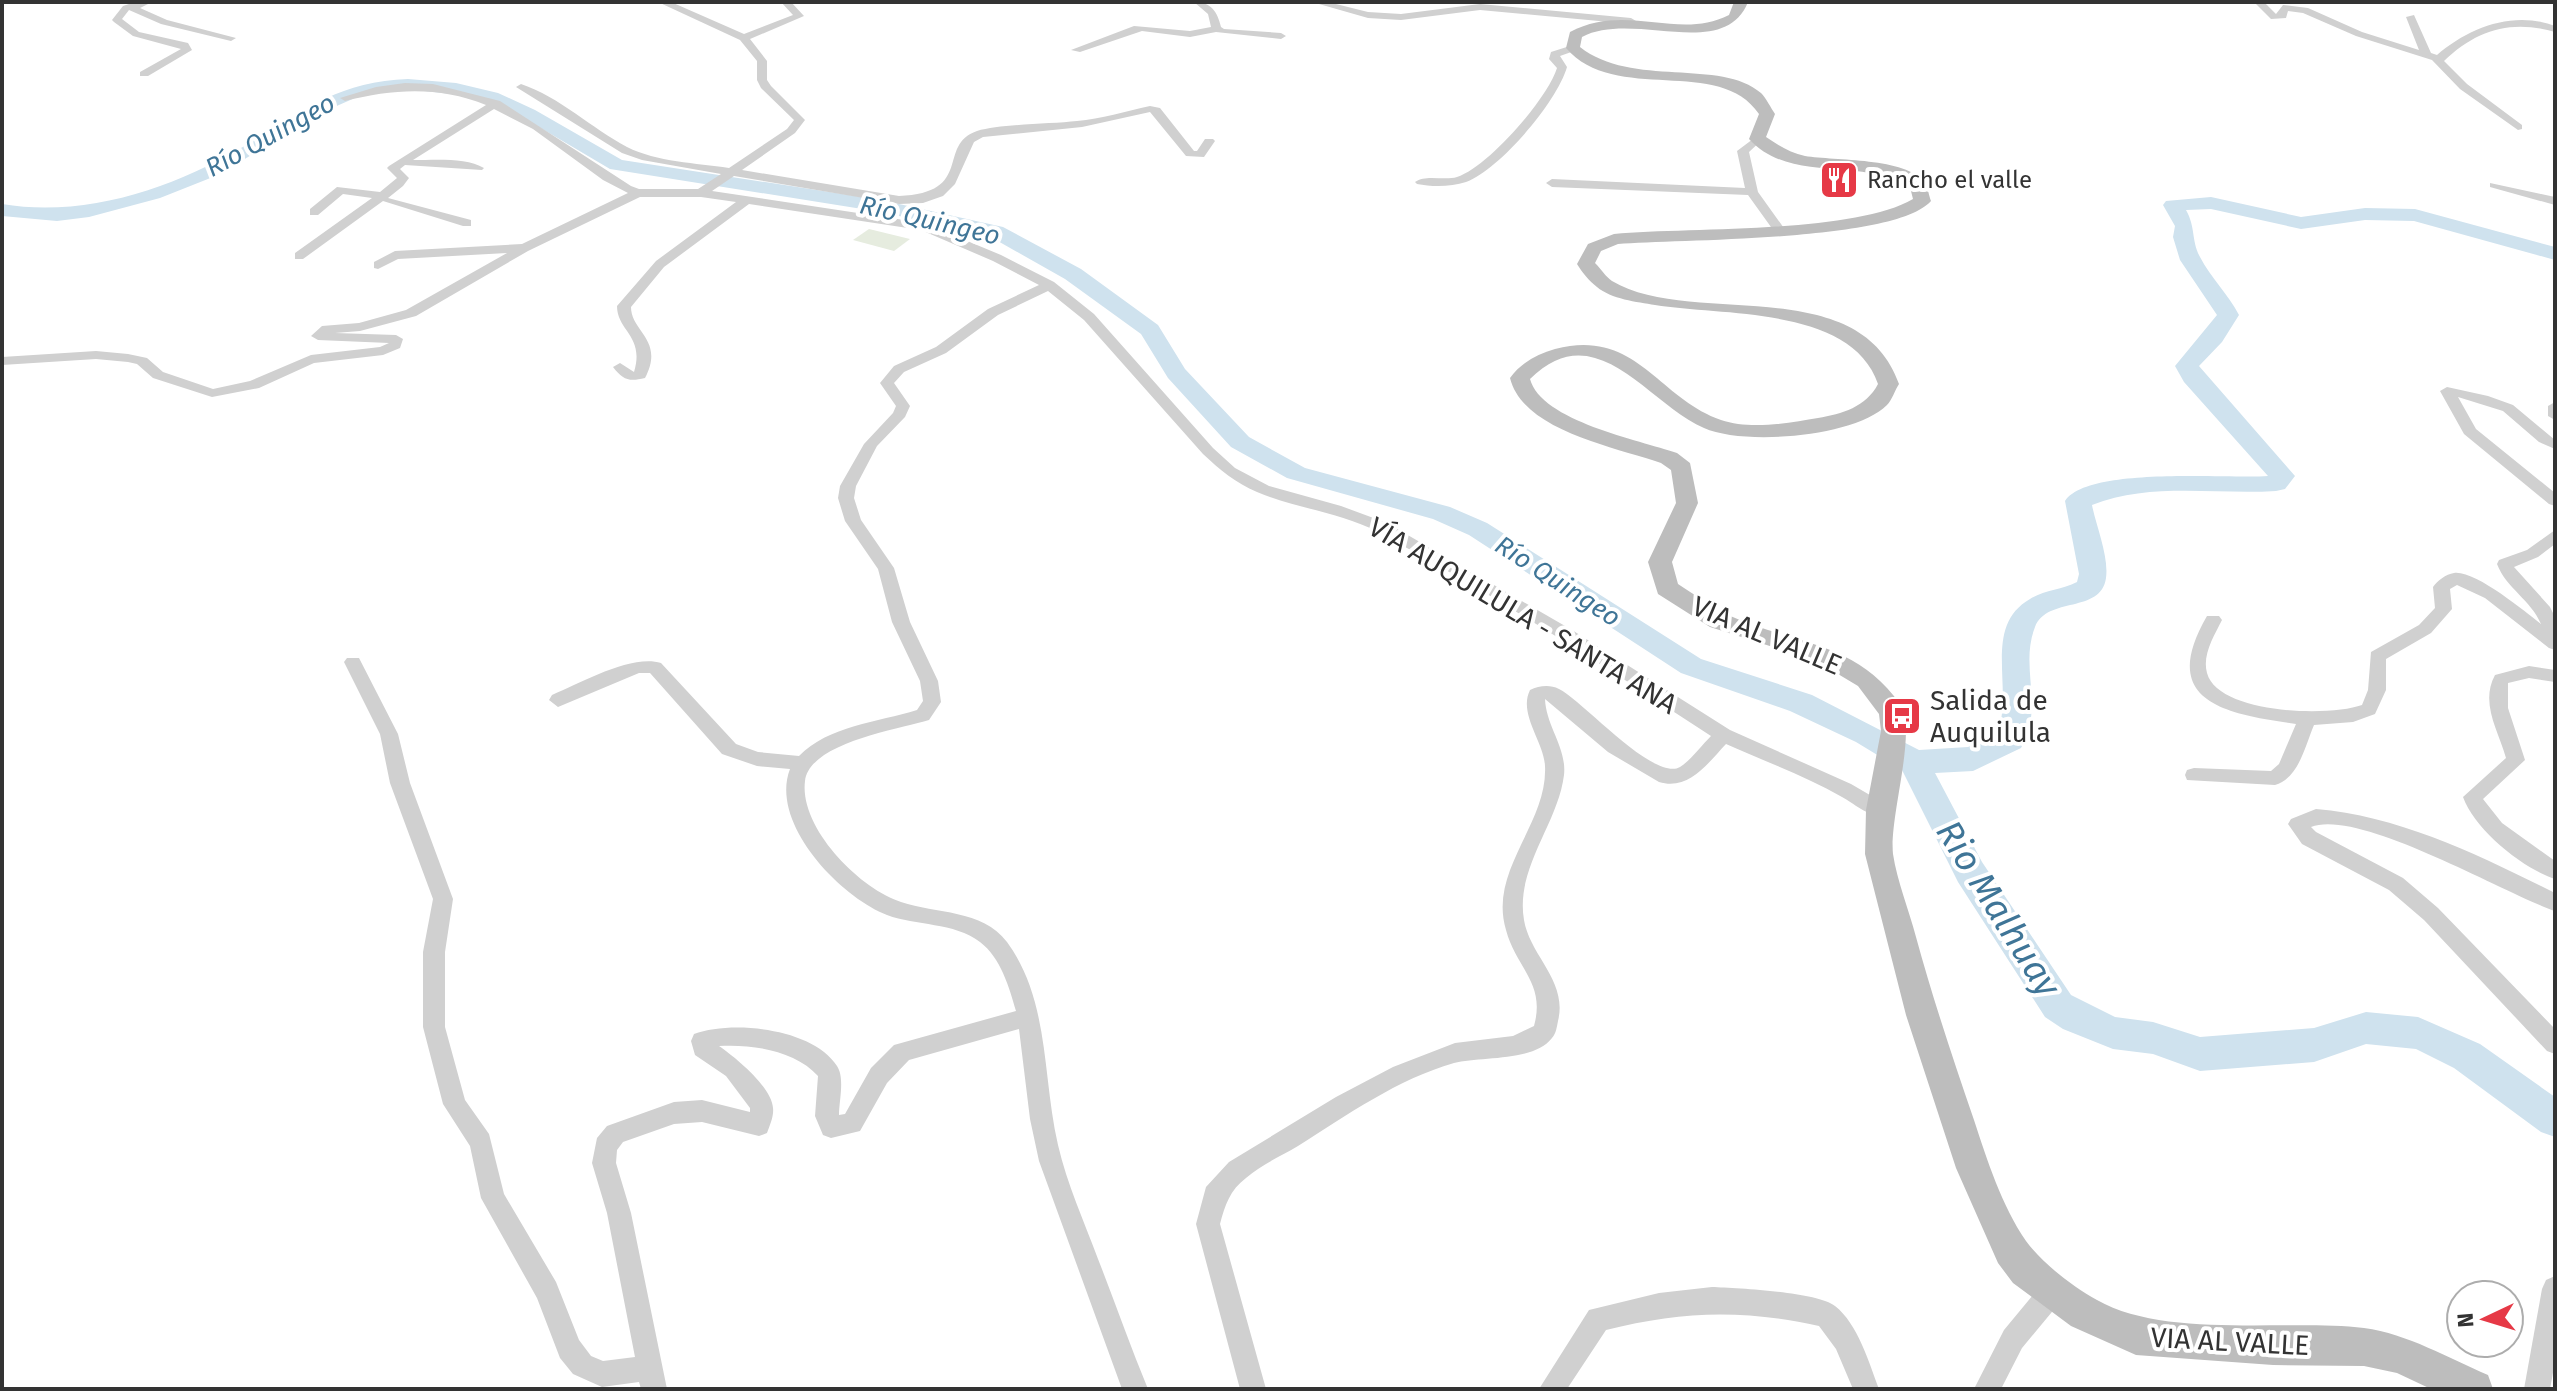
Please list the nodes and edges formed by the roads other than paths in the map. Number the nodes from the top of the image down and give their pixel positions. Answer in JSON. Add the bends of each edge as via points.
{"nodes":[{"id":1,"x":663,"y":2,"type":"edge"},
{"id":2,"x":786,"y":2,"type":"edge"},
{"id":3,"x":1199,"y":2,"type":"edge"},
{"id":4,"x":1317,"y":2,"type":"edge"},
{"id":5,"x":1420,"y":2,"type":"edge"},
{"id":6,"x":1741,"y":2,"type":"edge"},
{"id":7,"x":2259,"y":2,"type":"edge"},
{"id":8,"x":143,"y":3,"type":"edge"},
{"id":9,"x":1434,"y":14,"type":"junction"},
{"id":10,"x":2411,"y":17,"type":"dead end"},
{"id":11,"x":1631,"y":21,"type":"junction"},
{"id":12,"x":1216,"y":28,"type":"junction"},
{"id":13,"x":2555,"y":29,"type":"edge"},
{"id":14,"x":1281,"y":36,"type":"dead end"},
{"id":15,"x":231,"y":38,"type":"dead end"},
{"id":16,"x":744,"y":38,"type":"junction"},
{"id":17,"x":1573,"y":48,"type":"junction"},
{"id":18,"x":1076,"y":50,"type":"dead end"},
{"id":19,"x":2432,"y":57,"type":"junction"},
{"id":20,"x":144,"y":74,"type":"dead end"},
{"id":21,"x":521,"y":87,"type":"dead end"},
{"id":22,"x":345,"y":98,"type":"dead end"},
{"id":23,"x":499,"y":104,"type":"junction"},
{"id":24,"x":2518,"y":127,"type":"dead end"},
{"id":25,"x":1757,"y":139,"type":"junction"},
{"id":26,"x":1209,"y":141,"type":"dead end"},
{"id":27,"x":410,"y":164,"type":"junction"},
{"id":28,"x":478,"y":168,"type":"dead end"},
{"id":29,"x":730,"y":174,"type":"junction"},
{"id":30,"x":1421,"y":182,"type":"dead end"},
{"id":31,"x":1552,"y":183,"type":"dead end"},
{"id":32,"x":2494,"y":185,"type":"dead end"},
{"id":33,"x":704,"y":191,"type":"junction"},
{"id":34,"x":1752,"y":192,"type":"junction"},
{"id":35,"x":638,"y":193,"type":"junction"},
{"id":36,"x":386,"y":198,"type":"junction"},
{"id":37,"x":2555,"y":201,"type":"edge"},
{"id":38,"x":744,"y":202,"type":"junction"},
{"id":39,"x":314,"y":212,"type":"dead end"},
{"id":40,"x":467,"y":223,"type":"dead end"},
{"id":41,"x":1780,"y":231,"type":"junction"},
{"id":42,"x":343,"y":237,"type":"dead end"},
{"id":43,"x":524,"y":248,"type":"junction"},
{"id":44,"x":299,"y":256,"type":"dead end"},
{"id":45,"x":378,"y":265,"type":"dead end"},
{"id":46,"x":1049,"y":285,"type":"junction"},
{"id":47,"x":2,"y":361,"type":"edge"},
{"id":48,"x":620,"y":367,"type":"dead end"},
{"id":49,"x":2555,"y":406,"type":"edge"},
{"id":50,"x":2555,"y":416,"type":"edge"},
{"id":51,"x":2555,"y":445,"type":"edge"},
{"id":52,"x":2555,"y":501,"type":"edge"},
{"id":53,"x":2555,"y":535,"type":"edge"},
{"id":54,"x":2213,"y":620,"type":"dead end"},
{"id":55,"x":2555,"y":636,"type":"edge"},
{"id":56,"x":2555,"y":644,"type":"edge"},
{"id":57,"x":353,"y":662,"type":"dead end"},
{"id":58,"x":2555,"y":676,"type":"edge"},
{"id":59,"x":558,"y":700,"type":"dead end"},
{"id":60,"x":2307,"y":719,"type":"junction"},
{"id":61,"x":1723,"y":735,"type":"junction"},
{"id":62,"x":801,"y":763,"type":"junction"},
{"id":63,"x":2194,"y":775,"type":"dead end"},
{"id":64,"x":1881,"y":805,"type":"junction"},
{"id":65,"x":2555,"y":871,"type":"edge"},
{"id":66,"x":2555,"y":903,"type":"edge"},
{"id":67,"x":1029,"y":1017,"type":"junction"},
{"id":68,"x":2555,"y":1044,"type":"edge"},
{"id":69,"x":2555,"y":1289,"type":"edge"},
{"id":70,"x":2052,"y":1292,"type":"junction"},
{"id":71,"x":652,"y":1378,"type":"edge"},
{"id":72,"x":1135,"y":1389,"type":"edge"},
{"id":73,"x":1253,"y":1389,"type":"edge"},
{"id":74,"x":1552,"y":1389,"type":"edge"},
{"id":75,"x":1866,"y":1389,"type":"edge"},
{"id":76,"x":1987,"y":1389,"type":"edge"},
{"id":77,"x":2474,"y":1389,"type":"edge"},
{"id":78,"x":2537,"y":1389,"type":"edge"}],
"edges":[{"from":1,"to":16,"type":"street"},
{"from":2,"to":16,"type":"street","via":[[799,16]]},
{"from":3,"to":12,"type":"street","via":[[1213,13]]},
{"from":4,"to":9,"type":"street","via":[[1368,15]]},
{"from":5,"to":9,"type":"street","via":[[1399,9]]},
{"from":6,"to":11,"type":"main road","via":[[1731,20],[1715,26]]},
{"from":7,"to":19,"type":"street","via":[[2274,17],[2283,16],[2283,8],[2305,10]]},
{"from":8,"to":15,"type":"street","via":[[135,9],[164,22]]},
{"from":8,"to":20,"type":"street","via":[[126,8],[117,20],[136,34],[187,50]]},
{"from":9,"to":11,"type":"street","via":[[1480,7]]},
{"from":10,"to":19,"type":"street"},
{"from":11,"to":17,"type":"main road","via":[[1588,26],[1575,35]]},
{"from":12,"to":14,"type":"street"},
{"from":12,"to":18,"type":"street","via":[[1201,34],[1139,28]]},
{"from":13,"to":19,"type":"street","via":[[2517,21],[2496,23],[2448,48],[2442,58]]},
{"from":16,"to":29,"type":"street","via":[[762,61],[766,88],[800,120]]},
{"from":17,"to":25,"type":"main road","via":[[1595,64],[1618,71],[1747,91],[1767,114]]},
{"from":17,"to":30,"type":"street","via":[[1555,54],[1562,77],[1532,120],[1491,158],[1469,177]]},
{"from":19,"to":24,"type":"street","via":[[2453,80]]},
{"from":21,"to":29,"type":"street","via":[[633,154]]},
{"from":22,"to":23,"type":"street","via":[[364,91],[425,86]]},
{"from":23,"to":27,"type":"street"},
{"from":23,"to":35,"type":"street","via":[[595,172]]},
{"from":23,"to":36,"type":"street","via":[[393,168],[403,178]]},
{"from":25,"to":34,"type":"street","via":[[1743,151]]},
{"from":25,"to":41,"type":"main road","name":"VIA AL VALLE","via":[[1800,160],[1897,174],[1918,185],[1923,196],[1918,206],[1895,213]]},
{"from":26,"to":29,"type":"street","via":[[1200,155],[1190,154],[1150,109],[1082,124],[980,134],[966,144],[955,178],[931,197],[915,201]]},
{"from":27,"to":28,"type":"street"},
{"from":27,"to":36,"type":"street","via":[[416,175]]},
{"from":29,"to":33,"type":"street"},
{"from":31,"to":34,"type":"street"},
{"from":32,"to":37,"type":"street"},
{"from":33,"to":35,"type":"street","name":"VÍA AUQUILULA - SANTA ANA"},
{"from":33,"to":38,"type":"street","name":"VÍA AUQUILULA - SANTA ANA"},
{"from":34,"to":41,"type":"street"},
{"from":35,"to":43,"type":"street"},
{"from":36,"to":39,"type":"street","via":[[341,190]]},
{"from":36,"to":40,"type":"street"},
{"from":36,"to":42,"type":"street","via":[[340,234]]},
{"from":36,"to":44,"type":"street"},
{"from":38,"to":46,"type":"street","name":"VÍA AUQUILULA - SANTA ANA","via":[[924,227]]},
{"from":38,"to":48,"type":"street","via":[[660,264],[624,306],[646,361],[640,375],[630,377]]},
{"from":41,"to":64,"type":"main road","name":"VIA AL VALLE","via":[[1614,239],[1594,248],[1586,264],[1604,284],[1634,295],[1802,317],[1839,328],[1872,350],[1884,367],[1887,386],[1865,411],[1791,431],[1721,427],[1691,413],[1628,364],[1597,353],[1568,352],[1542,359],[1530,366],[1519,384],[1529,402],[1548,416],[1669,458],[1682,468],[1687,503],[1660,562],[1667,588],[1719,621],[1804,648],[1867,680],[1892,712],[1894,731]]},
{"from":43,"to":45,"type":"street","via":[[395,255]]},
{"from":43,"to":47,"type":"street","via":[[411,313],[360,327],[327,329],[318,336],[396,339],[389,349],[311,359],[240,389],[205,392],[128,358]]},
{"from":46,"to":61,"type":"street","name":"VÍA AUQUILULA - SANTA ANA","via":[[1089,317],[1230,471],[1264,489],[1381,527],[1566,634]]},
{"from":46,"to":62,"type":"street","via":[[993,312],[941,350],[899,369],[887,383],[903,406],[877,434],[848,486],[848,510],[886,568],[932,702],[923,715],[821,746]]},
{"from":49,"to":50,"type":"street"},
{"from":51,"to":52,"type":"street","via":[[2513,410],[2447,391],[2467,417],[2469,431]]},
{"from":53,"to":55,"type":"street","via":[[2542,550],[2505,564],[2542,607]]},
{"from":54,"to":60,"type":"street","via":[[2199,643],[2194,666],[2202,684],[2229,705]]},
{"from":56,"to":60,"type":"street","via":[[2491,594],[2456,578],[2441,587],[2444,609],[2437,620],[2377,656],[2377,690],[2369,709]]},
{"from":57,"to":71,"type":"street","via":[[389,734],[400,783],[443,899],[434,952],[434,1027],[455,1104],[481,1142],[493,1198],[582,1365],[602,1374]]},
{"from":58,"to":65,"type":"street","via":[[2529,672],[2501,679],[2500,708],[2516,760],[2473,797],[2474,807],[2491,825]]},
{"from":59,"to":62,"type":"street","via":[[637,667],[655,667],[729,749],[757,759]]},
{"from":60,"to":63,"type":"street","via":[[2287,768],[2275,778]]},
{"from":61,"to":64,"type":"street","name":"VÍA AUQUILULA - SANTA ANA"},
{"from":61,"to":73,"type":"street","via":[[1685,774],[1666,777],[1615,747],[1554,694],[1536,695],[1555,770],[1515,890],[1513,915],[1520,940],[1547,986],[1550,1010],[1544,1032],[1532,1040],[1457,1053],[1414,1068],[1237,1170],[1215,1195],[1208,1224]]},
{"from":62,"to":67,"type":"street","via":[[794,787],[801,821],[815,843],[879,903],[988,934],[1009,961]]},
{"from":64,"to":70,"type":"main road","name":"VIA AL VALLE","via":[[1879,854],[1922,1015],[1973,1168],[2011,1250]]},
{"from":66,"to":68,"type":"street","via":[[2375,824],[2316,814],[2298,824],[2309,838],[2396,884]]},
{"from":67,"to":71,"type":"street","via":[[902,1052],[875,1078],[852,1123],[840,1127],[831,1127],[827,1116],[829,1073],[812,1055],[798,1047],[732,1037],[702,1041],[703,1048],[734,1069],[762,1106],[759,1125],[702,1111],[674,1113],[615,1134],[605,1146],[604,1163]]},
{"from":67,"to":72,"type":"street","via":[[1047,1145],[1066,1211]]},
{"from":69,"to":78,"type":"street"},
{"from":70,"to":76,"type":"street","via":[[2013,1339]]},
{"from":70,"to":77,"type":"main road","name":"VIA AL VALLE","via":[[2136,1336],[2364,1347],[2400,1355]]},
{"from":74,"to":75,"type":"street","via":[[1598,1319],[1659,1303],[1738,1298],[1826,1315],[1845,1340]]}]}
